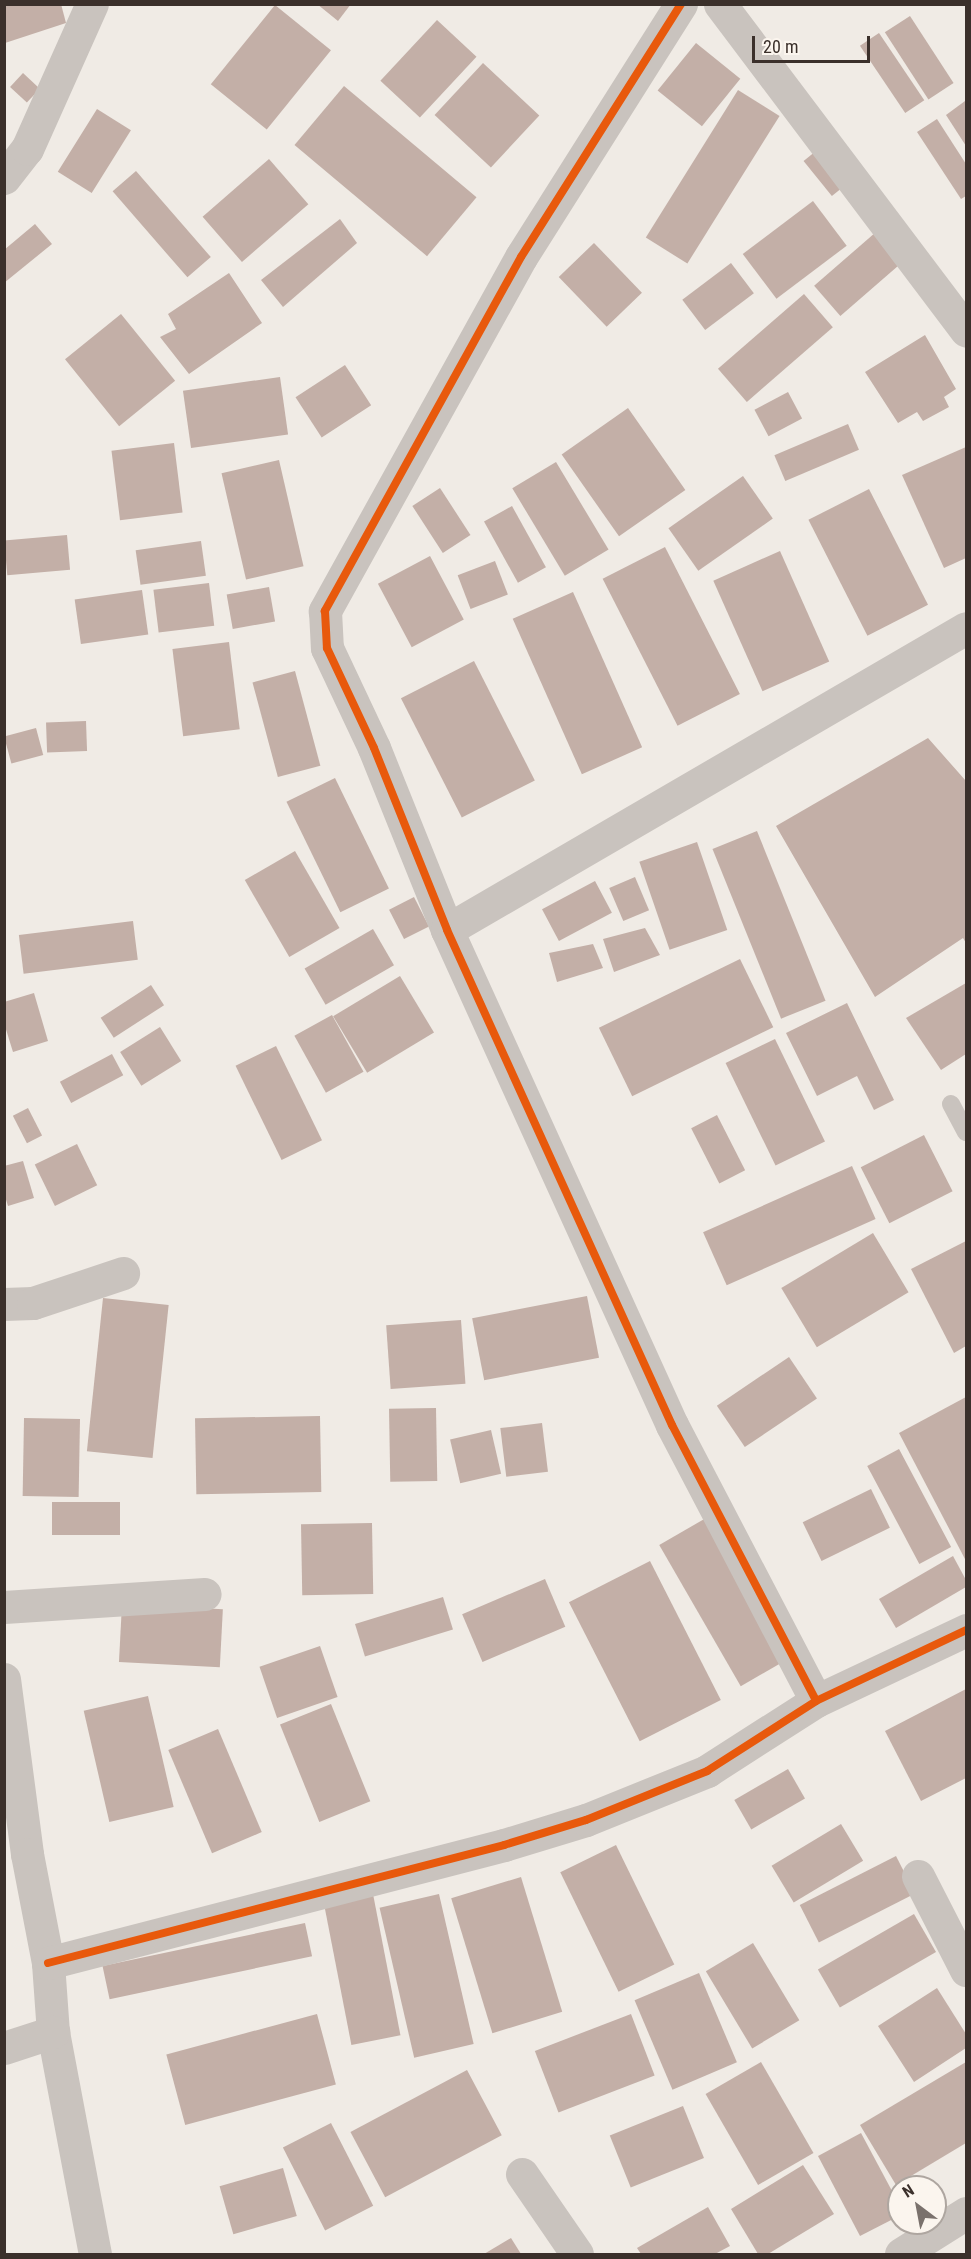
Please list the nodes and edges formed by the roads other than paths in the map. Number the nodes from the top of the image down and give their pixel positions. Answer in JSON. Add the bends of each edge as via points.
{"nodes":[{"id":1,"x":92,"y":4,"type":"edge"},
{"id":2,"x":681,"y":4,"type":"edge"},
{"id":3,"x":720,"y":4,"type":"edge"},
{"id":4,"x":4,"y":178,"type":"edge"},
{"id":5,"x":966,"y":331,"type":"edge"},
{"id":6,"x":966,"y":628,"type":"edge"},
{"id":7,"x":447,"y":930,"type":"junction"},
{"id":8,"x":951,"y":1104,"type":"dead end"},
{"id":9,"x":966,"y":1132,"type":"edge"},
{"id":10,"x":123,"y":1273,"type":"dead end"},
{"id":11,"x":4,"y":1304,"type":"edge"},
{"id":12,"x":205,"y":1594,"type":"dead end"},
{"id":13,"x":4,"y":1607,"type":"edge"},
{"id":14,"x":966,"y":1630,"type":"edge"},
{"id":15,"x":4,"y":1679,"type":"edge"},
{"id":16,"x":816,"y":1701,"type":"junction"},
{"id":17,"x":918,"y":1876,"type":"dead end"},
{"id":18,"x":48,"y":1963,"type":"junction"},
{"id":19,"x":966,"y":1970,"type":"edge"},
{"id":20,"x":53,"y":2032,"type":"junction"},
{"id":21,"x":4,"y":2048,"type":"edge"},
{"id":22,"x":522,"y":2174,"type":"dead end"},
{"id":23,"x":966,"y":2213,"type":"edge"},
{"id":24,"x":95,"y":2254,"type":"edge"},
{"id":25,"x":577,"y":2254,"type":"edge"},
{"id":26,"x":901,"y":2254,"type":"edge"}],
"edges":[{"from":1,"to":4,"type":"street","via":[[27,149]]},
{"from":2,"to":7,"type":"street","via":[[521,257],[325,611],[327,648],[374,748]]},
{"from":3,"to":5,"type":"street"},
{"from":6,"to":7,"type":"street"},
{"from":7,"to":16,"type":"street","via":[[672,1425]]},
{"from":8,"to":9,"type":"lane"},
{"from":10,"to":11,"type":"street","via":[[33,1303]]},
{"from":12,"to":13,"type":"street"},
{"from":14,"to":16,"type":"street"},
{"from":15,"to":18,"type":"street","via":[[27,1854]]},
{"from":16,"to":18,"type":"street","via":[[707,1771],[586,1820],[504,1845]]},
{"from":17,"to":19,"type":"street"},
{"from":18,"to":20,"type":"street"},
{"from":20,"to":21,"type":"street"},
{"from":20,"to":24,"type":"street"},
{"from":22,"to":25,"type":"street"},
{"from":23,"to":26,"type":"street"}]}
